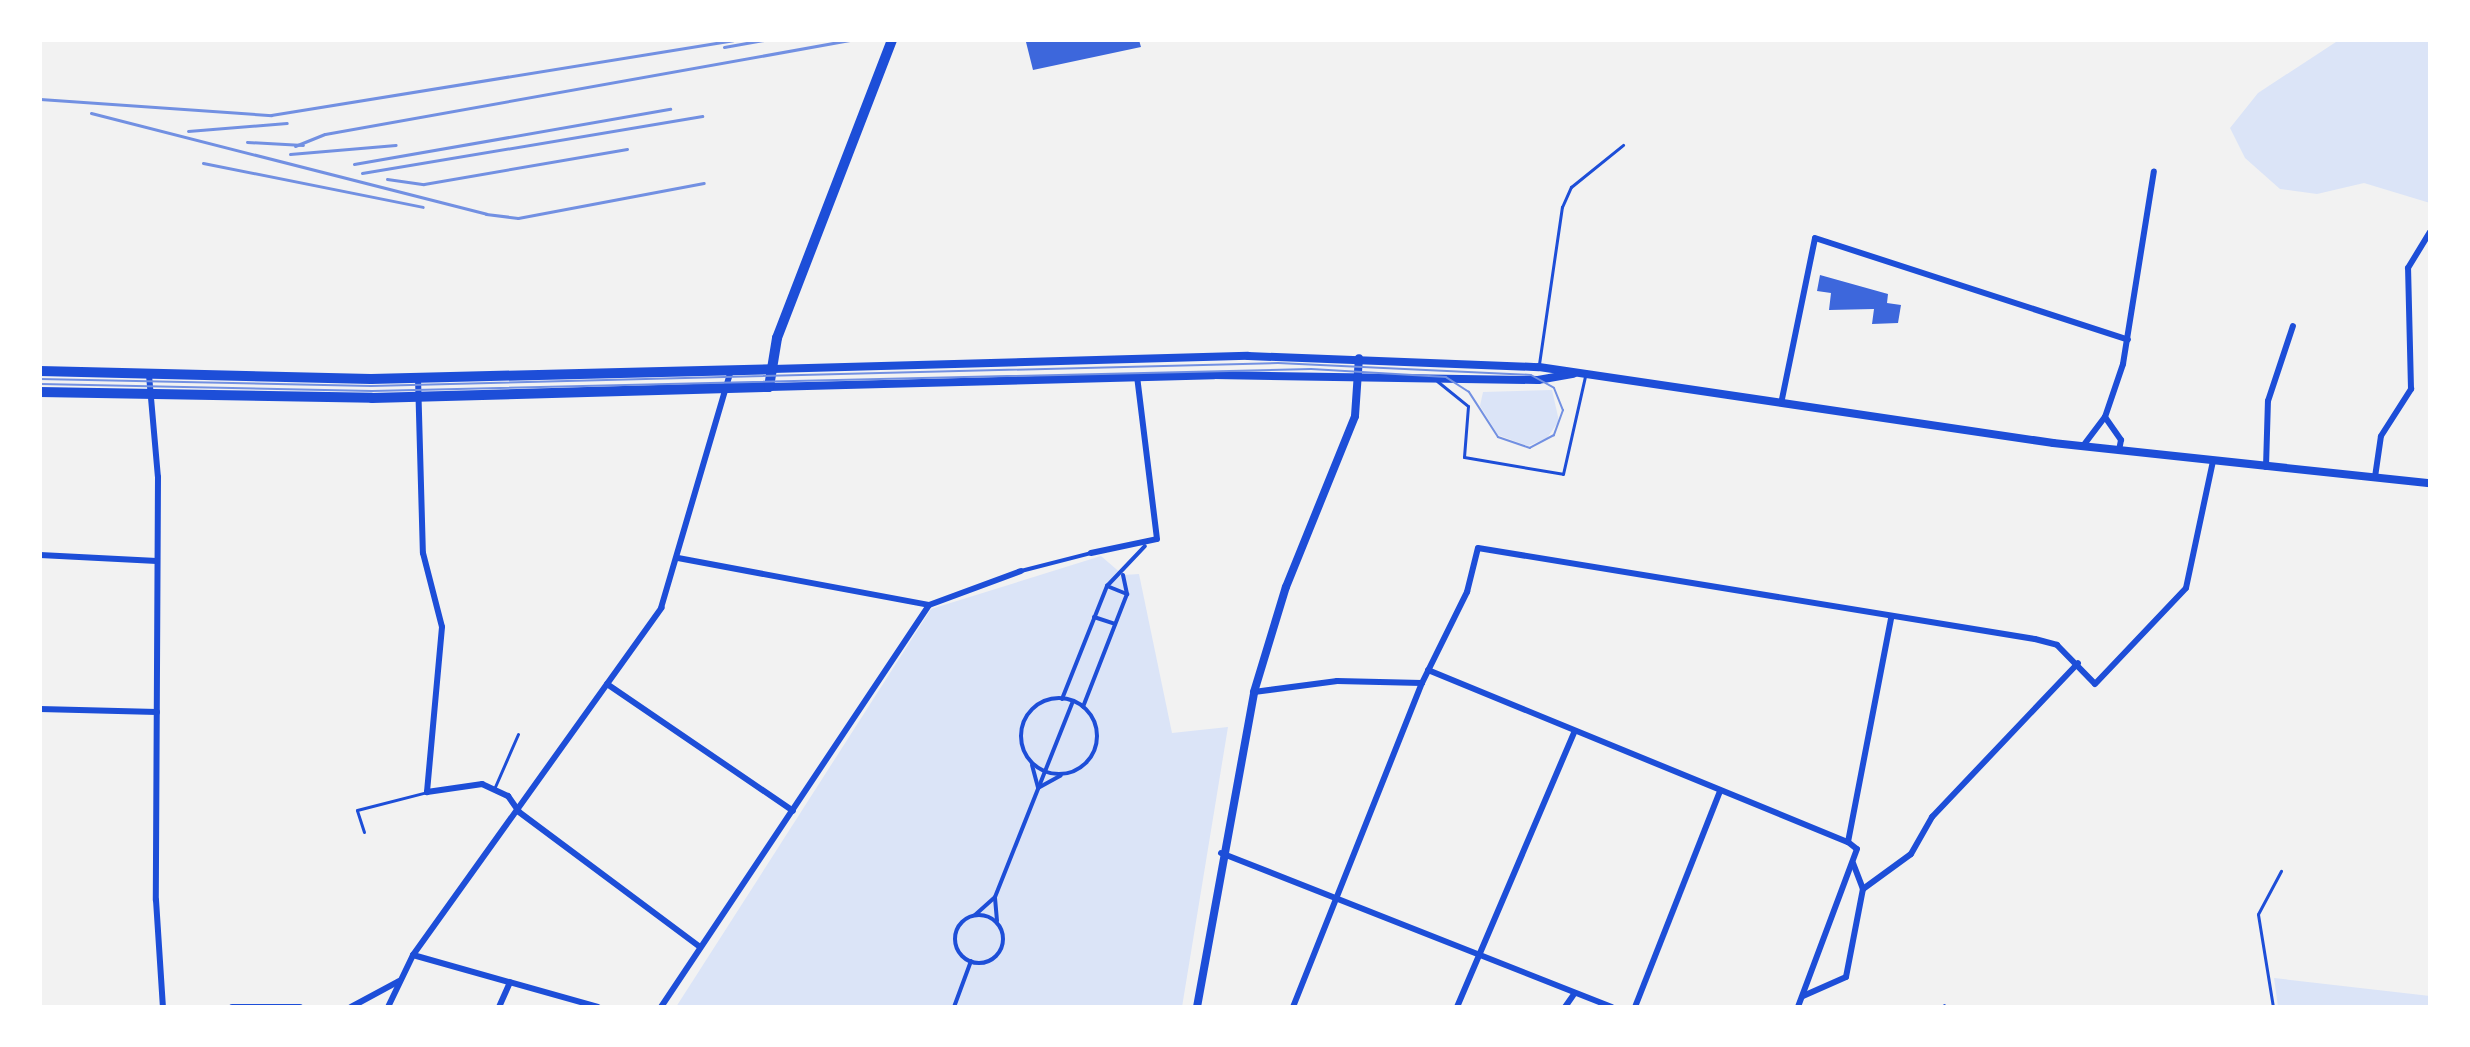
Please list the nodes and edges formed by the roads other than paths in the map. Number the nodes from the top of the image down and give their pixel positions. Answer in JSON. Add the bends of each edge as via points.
{"nodes":[{"id":1,"x":892,"y":40,"type":"edge"},
{"id":2,"x":1623,"y":145,"type":"dead end"},
{"id":3,"x":2154,"y":171,"type":"dead end"},
{"id":4,"x":2430,"y":232,"type":"edge"},
{"id":5,"x":2293,"y":326,"type":"dead end"},
{"id":6,"x":2128,"y":340,"type":"junction"},
{"id":7,"x":1359,"y":358,"type":"junction"},
{"id":8,"x":1539,"y":367,"type":"junction"},
{"id":9,"x":772,"y":369,"type":"junction"},
{"id":10,"x":731,"y":370,"type":"junction"},
{"id":11,"x":40,"y":371,"type":"edge"},
{"id":12,"x":1585,"y":372,"type":"junction"},
{"id":13,"x":149,"y":375,"type":"junction"},
{"id":14,"x":1137,"y":377,"type":"junction"},
{"id":15,"x":1359,"y":377,"type":"junction"},
{"id":16,"x":418,"y":378,"type":"junction"},
{"id":17,"x":1434,"y":379,"type":"junction"},
{"id":18,"x":769,"y":387,"type":"junction"},
{"id":19,"x":729,"y":389,"type":"junction"},
{"id":20,"x":40,"y":392,"type":"edge"},
{"id":21,"x":151,"y":394,"type":"junction"},
{"id":22,"x":418,"y":397,"type":"junction"},
{"id":23,"x":1782,"y":399,"type":"junction"},
{"id":24,"x":2105,"y":417,"type":"junction"},
{"id":25,"x":2083,"y":446,"type":"junction"},
{"id":26,"x":2119,"y":450,"type":"junction"},
{"id":27,"x":2213,"y":461,"type":"junction"},
{"id":28,"x":2266,"y":467,"type":"junction"},
{"id":29,"x":2375,"y":477,"type":"junction"},
{"id":30,"x":2430,"y":483,"type":"edge"},
{"id":31,"x":1145,"y":546,"type":"junction"},
{"id":32,"x":1091,"y":553,"type":"joint"},
{"id":33,"x":40,"y":555,"type":"edge"},
{"id":34,"x":678,"y":558,"type":"junction"},
{"id":35,"x":157,"y":561,"type":"junction"},
{"id":36,"x":1021,"y":571,"type":"joint"},
{"id":37,"x":1123,"y":575,"type":"junction"},
{"id":38,"x":1107,"y":586,"type":"junction"},
{"id":39,"x":1127,"y":594,"type":"junction"},
{"id":40,"x":929,"y":605,"type":"junction"},
{"id":41,"x":1094,"y":617,"type":"junction"},
{"id":42,"x":1891,"y":618,"type":"junction"},
{"id":43,"x":1115,"y":624,"type":"junction"},
{"id":44,"x":2078,"y":663,"type":"junction"},
{"id":45,"x":1428,"y":670,"type":"junction"},
{"id":46,"x":1422,"y":683,"type":"junction"},
{"id":47,"x":607,"y":684,"type":"junction"},
{"id":48,"x":1254,"y":692,"type":"junction"},
{"id":49,"x":1062,"y":699,"type":"junction"},
{"id":50,"x":1073,"y":701,"type":"junction"},
{"id":51,"x":1083,"y":707,"type":"junction"},
{"id":52,"x":40,"y":709,"type":"edge"},
{"id":53,"x":157,"y":712,"type":"junction"},
{"id":54,"x":1575,"y":731,"type":"junction"},
{"id":55,"x":518,"y":734,"type":"dead end"},
{"id":56,"x":1029,"y":760,"type":"junction"},
{"id":57,"x":1045,"y":771,"type":"junction"},
{"id":58,"x":1064,"y":774,"type":"junction"},
{"id":59,"x":1038,"y":788,"type":"junction"},
{"id":60,"x":494,"y":789,"type":"junction"},
{"id":61,"x":1720,"y":791,"type":"junction"},
{"id":62,"x":427,"y":792,"type":"junction"},
{"id":63,"x":793,"y":811,"type":"junction"},
{"id":64,"x":519,"y":812,"type":"junction"},
{"id":65,"x":364,"y":832,"type":"dead end"},
{"id":66,"x":1848,"y":842,"type":"junction"},
{"id":67,"x":1221,"y":853,"type":"junction"},
{"id":68,"x":1853,"y":863,"type":"junction"},
{"id":69,"x":2281,"y":871,"type":"dead end"},
{"id":70,"x":1863,"y":889,"type":"junction"},
{"id":71,"x":995,"y":897,"type":"junction"},
{"id":72,"x":1337,"y":897,"type":"junction"},
{"id":73,"x":975,"y":915,"type":"junction"},
{"id":74,"x":997,"y":924,"type":"junction"},
{"id":75,"x":700,"y":947,"type":"junction"},
{"id":76,"x":413,"y":955,"type":"junction"},
{"id":77,"x":1482,"y":956,"type":"junction"},
{"id":78,"x":971,"y":961,"type":"junction"},
{"id":79,"x":399,"y":981,"type":"junction"},
{"id":80,"x":510,"y":982,"type":"junction"},
{"id":81,"x":1574,"y":994,"type":"junction"},
{"id":82,"x":1803,"y":996,"type":"junction"},
{"id":83,"x":163,"y":1007,"type":"edge"},
{"id":84,"x":232,"y":1007,"type":"edge"},
{"id":85,"x":300,"y":1007,"type":"edge"},
{"id":86,"x":351,"y":1007,"type":"edge"},
{"id":87,"x":388,"y":1007,"type":"edge"},
{"id":88,"x":499,"y":1007,"type":"edge"},
{"id":89,"x":598,"y":1007,"type":"edge"},
{"id":90,"x":661,"y":1007,"type":"edge"},
{"id":91,"x":954,"y":1007,"type":"edge"},
{"id":92,"x":1197,"y":1007,"type":"edge"},
{"id":93,"x":1293,"y":1007,"type":"edge"},
{"id":94,"x":1457,"y":1007,"type":"edge"},
{"id":95,"x":1565,"y":1007,"type":"edge"},
{"id":96,"x":1612,"y":1007,"type":"edge"},
{"id":97,"x":1635,"y":1007,"type":"edge"},
{"id":98,"x":1798,"y":1007,"type":"edge"},
{"id":99,"x":2273,"y":1007,"type":"edge"}],
"edges":[{"from":1,"to":9,"type":"highway","via":[[777,338]]},
{"from":2,"to":8,"type":"lane","via":[[1571,187],[1562,207]]},
{"from":3,"to":6,"type":"street"},
{"from":4,"to":29,"type":"street","via":[[2408,268],[2411,389],[2381,436]]},
{"from":5,"to":28,"type":"street","via":[[2268,401]]},
{"from":6,"to":23,"type":"street","via":[[1815,238]]},
{"from":6,"to":24,"type":"street"},
{"from":7,"to":8,"type":"main road"},
{"from":7,"to":9,"type":"main road"},
{"from":7,"to":15,"type":"main road"},
{"from":8,"to":12,"type":"main road"},
{"from":9,"to":10,"type":"highway"},
{"from":9,"to":18,"type":"highway"},
{"from":10,"to":16,"type":"highway"},
{"from":10,"to":19,"type":"street"},
{"from":11,"to":13,"type":"highway"},
{"from":12,"to":17,"type":"main road","via":[[1538,380]]},
{"from":12,"to":17,"type":"lane","via":[[1563,474],[1464,457],[1468,406]]},
{"from":12,"to":23,"type":"main road"},
{"from":13,"to":16,"type":"highway"},
{"from":13,"to":21,"type":"street"},
{"from":14,"to":15,"type":"main road"},
{"from":14,"to":18,"type":"main road"},
{"from":14,"to":31,"type":"street","via":[[1159,524],[1157,539]]},
{"from":15,"to":17,"type":"main road"},
{"from":15,"to":48,"type":"main road","via":[[1355,416],[1286,587]]},
{"from":16,"to":22,"type":"street"},
{"from":18,"to":19,"type":"highway"},
{"from":19,"to":22,"type":"highway"},
{"from":19,"to":34,"type":"street"},
{"from":20,"to":21,"type":"highway"},
{"from":21,"to":22,"type":"highway"},
{"from":21,"to":35,"type":"street"},
{"from":22,"to":62,"type":"street","via":[[423,553],[442,627]]},
{"from":23,"to":25,"type":"main road"},
{"from":24,"to":25,"type":"street"},
{"from":24,"to":26,"type":"street","via":[[2121,440]]},
{"from":25,"to":26,"type":"main road"},
{"from":26,"to":27,"type":"main road"},
{"from":27,"to":28,"type":"main road"},
{"from":27,"to":44,"type":"street","via":[[2186,588],[2095,684]]},
{"from":28,"to":29,"type":"main road"},
{"from":29,"to":30,"type":"main road"},
{"from":31,"to":32,"type":"street"},
{"from":31,"to":37,"type":"street"},
{"from":32,"to":36,"type":"street"},
{"from":33,"to":35,"type":"street"},
{"from":34,"to":40,"type":"street"},
{"from":34,"to":47,"type":"street","via":[[661,608]]},
{"from":35,"to":53,"type":"street"},
{"from":36,"to":40,"type":"street"},
{"from":37,"to":38,"type":"street"},
{"from":37,"to":39,"type":"street"},
{"from":38,"to":39,"type":"street"},
{"from":38,"to":41,"type":"street"},
{"from":39,"to":43,"type":"street"},
{"from":40,"to":63,"type":"street"},
{"from":41,"to":43,"type":"street"},
{"from":41,"to":49,"type":"street"},
{"from":42,"to":44,"type":"street","via":[[2046,642]]},
{"from":42,"to":45,"type":"street","via":[[1775,591],[1711,590],[1478,548],[1467,592]]},
{"from":42,"to":66,"type":"street"},
{"from":43,"to":51,"type":"street"},
{"from":44,"to":70,"type":"street","via":[[1932,817],[1911,854]]},
{"from":45,"to":46,"type":"street"},
{"from":45,"to":54,"type":"street"},
{"from":46,"to":48,"type":"street","via":[[1337,681]]},
{"from":46,"to":72,"type":"street"},
{"from":47,"to":63,"type":"street"},
{"from":47,"to":64,"type":"street"},
{"from":48,"to":67,"type":"main road"},
{"from":49,"to":50,"type":"street"},
{"from":49,"to":56,"type":"street","via":[[1044,701],[1023,722]]},
{"from":50,"to":51,"type":"street"},
{"from":50,"to":57,"type":"street"},
{"from":51,"to":58,"type":"street","via":[[1094,721],[1094,750]]},
{"from":52,"to":53,"type":"street"},
{"from":53,"to":83,"type":"street"},
{"from":54,"to":61,"type":"street"},
{"from":54,"to":77,"type":"street"},
{"from":55,"to":60,"type":"lane"},
{"from":56,"to":57,"type":"street"},
{"from":56,"to":59,"type":"street"},
{"from":57,"to":58,"type":"street"},
{"from":57,"to":59,"type":"street"},
{"from":58,"to":59,"type":"street"},
{"from":59,"to":71,"type":"street"},
{"from":60,"to":62,"type":"street","via":[[448,785]]},
{"from":60,"to":64,"type":"street"},
{"from":61,"to":66,"type":"street"},
{"from":61,"to":97,"type":"street"},
{"from":62,"to":65,"type":"lane","via":[[357,810]]},
{"from":63,"to":75,"type":"street"},
{"from":64,"to":75,"type":"street"},
{"from":64,"to":76,"type":"street"},
{"from":66,"to":68,"type":"street","via":[[1857,849]]},
{"from":67,"to":72,"type":"street"},
{"from":67,"to":92,"type":"main road"},
{"from":68,"to":70,"type":"street"},
{"from":68,"to":82,"type":"street"},
{"from":69,"to":99,"type":"lane","via":[[2258,914]]},
{"from":70,"to":82,"type":"street","via":[[1846,977]]},
{"from":71,"to":73,"type":"street"},
{"from":71,"to":74,"type":"street"},
{"from":72,"to":77,"type":"street"},
{"from":72,"to":93,"type":"street"},
{"from":73,"to":74,"type":"street"},
{"from":73,"to":78,"type":"street","via":[[955,936]]},
{"from":74,"to":78,"type":"street","via":[[998,953]]},
{"from":75,"to":90,"type":"street"},
{"from":76,"to":79,"type":"street"},
{"from":76,"to":80,"type":"street"},
{"from":77,"to":81,"type":"street"},
{"from":77,"to":94,"type":"street"},
{"from":78,"to":91,"type":"street"},
{"from":79,"to":86,"type":"street"},
{"from":79,"to":87,"type":"street"},
{"from":80,"to":88,"type":"street"},
{"from":80,"to":89,"type":"street"},
{"from":81,"to":95,"type":"street"},
{"from":81,"to":96,"type":"street"},
{"from":82,"to":98,"type":"street"},
{"from":84,"to":85,"type":"street"}]}
